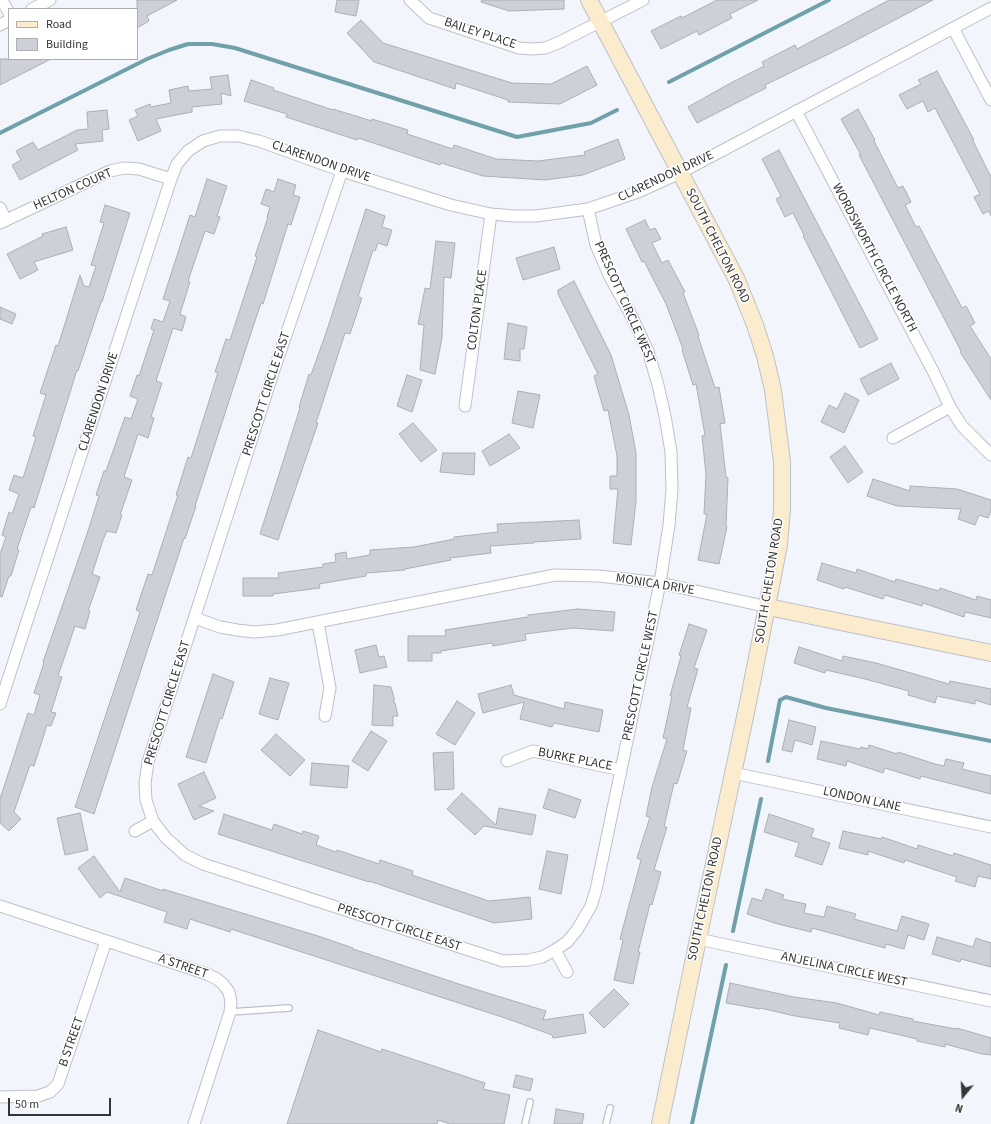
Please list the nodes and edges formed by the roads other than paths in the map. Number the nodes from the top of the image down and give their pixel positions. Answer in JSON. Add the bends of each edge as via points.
{"nodes":[{"id":1,"x":2,"y":0,"type":"edge"},
{"id":2,"x":50,"y":0,"type":"edge"},
{"id":3,"x":410,"y":0,"type":"edge"},
{"id":4,"x":589,"y":0,"type":"edge"},
{"id":5,"x":643,"y":0,"type":"edge"},
{"id":6,"x":34,"y":8,"type":"edge"},
{"id":7,"x":991,"y":8,"type":"edge"},
{"id":8,"x":8,"y":11,"type":"edge"},
{"id":9,"x":600,"y":22,"type":"junction"},
{"id":10,"x":953,"y":28,"type":"junction"},
{"id":11,"x":991,"y":100,"type":"edge"},
{"id":12,"x":796,"y":110,"type":"junction"},
{"id":13,"x":342,"y":171,"type":"junction"},
{"id":14,"x":680,"y":173,"type":"junction"},
{"id":15,"x":171,"y":179,"type":"junction"},
{"id":16,"x":0,"y":208,"type":"edge"},
{"id":17,"x":588,"y":209,"type":"junction"},
{"id":18,"x":491,"y":214,"type":"junction"},
{"id":19,"x":3,"y":222,"type":"edge"},
{"id":20,"x":465,"y":406,"type":"dead end"},
{"id":21,"x":950,"y":408,"type":"junction"},
{"id":22,"x":893,"y":438,"type":"dead end"},
{"id":23,"x":991,"y":455,"type":"edge"},
{"id":24,"x":660,"y":583,"type":"junction"},
{"id":25,"x":768,"y":607,"type":"junction"},
{"id":26,"x":195,"y":618,"type":"junction"},
{"id":27,"x":318,"y":623,"type":"junction"},
{"id":28,"x":991,"y":653,"type":"edge"},
{"id":29,"x":0,"y":704,"type":"edge"},
{"id":30,"x":325,"y":716,"type":"dead end"},
{"id":31,"x":507,"y":761,"type":"dead end"},
{"id":32,"x":621,"y":770,"type":"junction"},
{"id":33,"x":733,"y":773,"type":"junction"},
{"id":34,"x":153,"y":820,"type":"junction"},
{"id":35,"x":991,"y":827,"type":"edge"},
{"id":36,"x":135,"y":831,"type":"dead end"},
{"id":37,"x":0,"y":906,"type":"edge"},
{"id":38,"x":698,"y":939,"type":"junction"},
{"id":39,"x":106,"y":941,"type":"junction"},
{"id":40,"x":555,"y":950,"type":"junction"},
{"id":41,"x":567,"y":972,"type":"dead end"},
{"id":42,"x":991,"y":1001,"type":"edge"},
{"id":43,"x":289,"y":1008,"type":"dead end"},
{"id":44,"x":230,"y":1012,"type":"junction"},
{"id":45,"x":0,"y":1097,"type":"edge"},
{"id":46,"x":530,"y":1102,"type":"dead end"},
{"id":47,"x":610,"y":1108,"type":"dead end"},
{"id":48,"x":194,"y":1124,"type":"edge"},
{"id":49,"x":525,"y":1124,"type":"edge"},
{"id":50,"x":606,"y":1124,"type":"edge"},
{"id":51,"x":660,"y":1124,"type":"edge"}],
"edges":[{"from":1,"to":8,"type":"street"},
{"from":2,"to":6,"type":"street"},
{"from":3,"to":9,"type":"street","name":"BAILEY PLACE","via":[[429,18],[519,48],[545,48]]},
{"from":4,"to":9,"type":"main road","name":"SOUTH CHELTON ROAD"},
{"from":5,"to":9,"type":"street","name":"BAILEY PLACE"},
{"from":7,"to":10,"type":"street","name":"CLARENDON DRIVE"},
{"from":9,"to":14,"type":"main road","name":"SOUTH CHELTON ROAD"},
{"from":10,"to":11,"type":"street"},
{"from":10,"to":12,"type":"street","name":"CLARENDON DRIVE"},
{"from":12,"to":14,"type":"street","name":"CLARENDON DRIVE"},
{"from":12,"to":21,"type":"street","name":"WORDSWORTH CIRCLE NORTH"},
{"from":13,"to":15,"type":"street","name":"CLARENDON DRIVE","via":[[259,141],[238,136],[220,136],[203,141],[188,151],[177,164]]},
{"from":13,"to":18,"type":"street","name":"CLARENDON DRIVE","via":[[451,205]]},
{"from":13,"to":26,"type":"street","name":"PRESCOTT CIRCLE EAST","via":[[273,373]]},
{"from":14,"to":17,"type":"street","name":"CLARENDON DRIVE","via":[[638,192]]},
{"from":14,"to":25,"type":"main road","name":"SOUTH CHELTON ROAD","via":[[737,280],[755,325],[773,390],[782,462],[782,509],[779,545]]},
{"from":15,"to":19,"type":"street","name":"HELTON COURT","via":[[138,169],[110,171]]},
{"from":15,"to":29,"type":"street","name":"CLARENDON DRIVE"},
{"from":16,"to":19,"type":"street"},
{"from":17,"to":18,"type":"street","name":"CLARENDON DRIVE","via":[[536,216]]},
{"from":17,"to":24,"type":"street","name":"PRESCOTT CIRCLE WEST","via":[[596,245],[603,262],[648,351],[665,416],[671,452],[672,490]]},
{"from":18,"to":20,"type":"street","name":"COLTON PLACE"},
{"from":21,"to":22,"type":"street"},
{"from":21,"to":23,"type":"street","name":"WORDSWORTH CIRCLE NORTH","via":[[962,426]]},
{"from":24,"to":25,"type":"street","name":"MONICA DRIVE"},
{"from":24,"to":27,"type":"street","name":"MONICA DRIVE","via":[[600,576],[555,575]]},
{"from":24,"to":32,"type":"street","name":"PRESCOTT CIRCLE WEST"},
{"from":25,"to":28,"type":"main road","name":"MONICA DRIVE"},
{"from":25,"to":33,"type":"main road","name":"SOUTH CHELTON ROAD"},
{"from":26,"to":27,"type":"street","name":"MONICA DRIVE","via":[[220,627],[254,632]]},
{"from":26,"to":34,"type":"street","name":"PRESCOTT CIRCLE EAST","via":[[148,762],[146,800]]},
{"from":27,"to":30,"type":"street","via":[[330,688]]},
{"from":31,"to":32,"type":"street","name":"BURKE PLACE","via":[[533,751]]},
{"from":32,"to":40,"type":"street","name":"PRESCOTT CIRCLE WEST","via":[[591,906],[577,930],[567,942]]},
{"from":33,"to":35,"type":"street","name":"LONDON LANE"},
{"from":33,"to":38,"type":"main road","name":"SOUTH CHELTON ROAD"},
{"from":34,"to":36,"type":"street"},
{"from":34,"to":40,"type":"street","name":"PRESCOTT CIRCLE EAST","via":[[166,838],[184,855],[203,864],[491,958],[503,961],[528,960],[542,957]]},
{"from":37,"to":39,"type":"street","name":"A STREET"},
{"from":38,"to":42,"type":"street","name":"ANJELINA CIRCLE WEST"},
{"from":38,"to":51,"type":"main road","name":"SOUTH CHELTON ROAD"},
{"from":39,"to":44,"type":"street","name":"A STREET","via":[[217,979],[229,992]]},
{"from":39,"to":45,"type":"street","name":"B STREET","via":[[56,1092],[38,1096]]},
{"from":40,"to":41,"type":"street"},
{"from":43,"to":44,"type":"lane"},
{"from":44,"to":48,"type":"street","name":"A STREET"},
{"from":46,"to":49,"type":"lane"},
{"from":47,"to":50,"type":"lane"}]}
